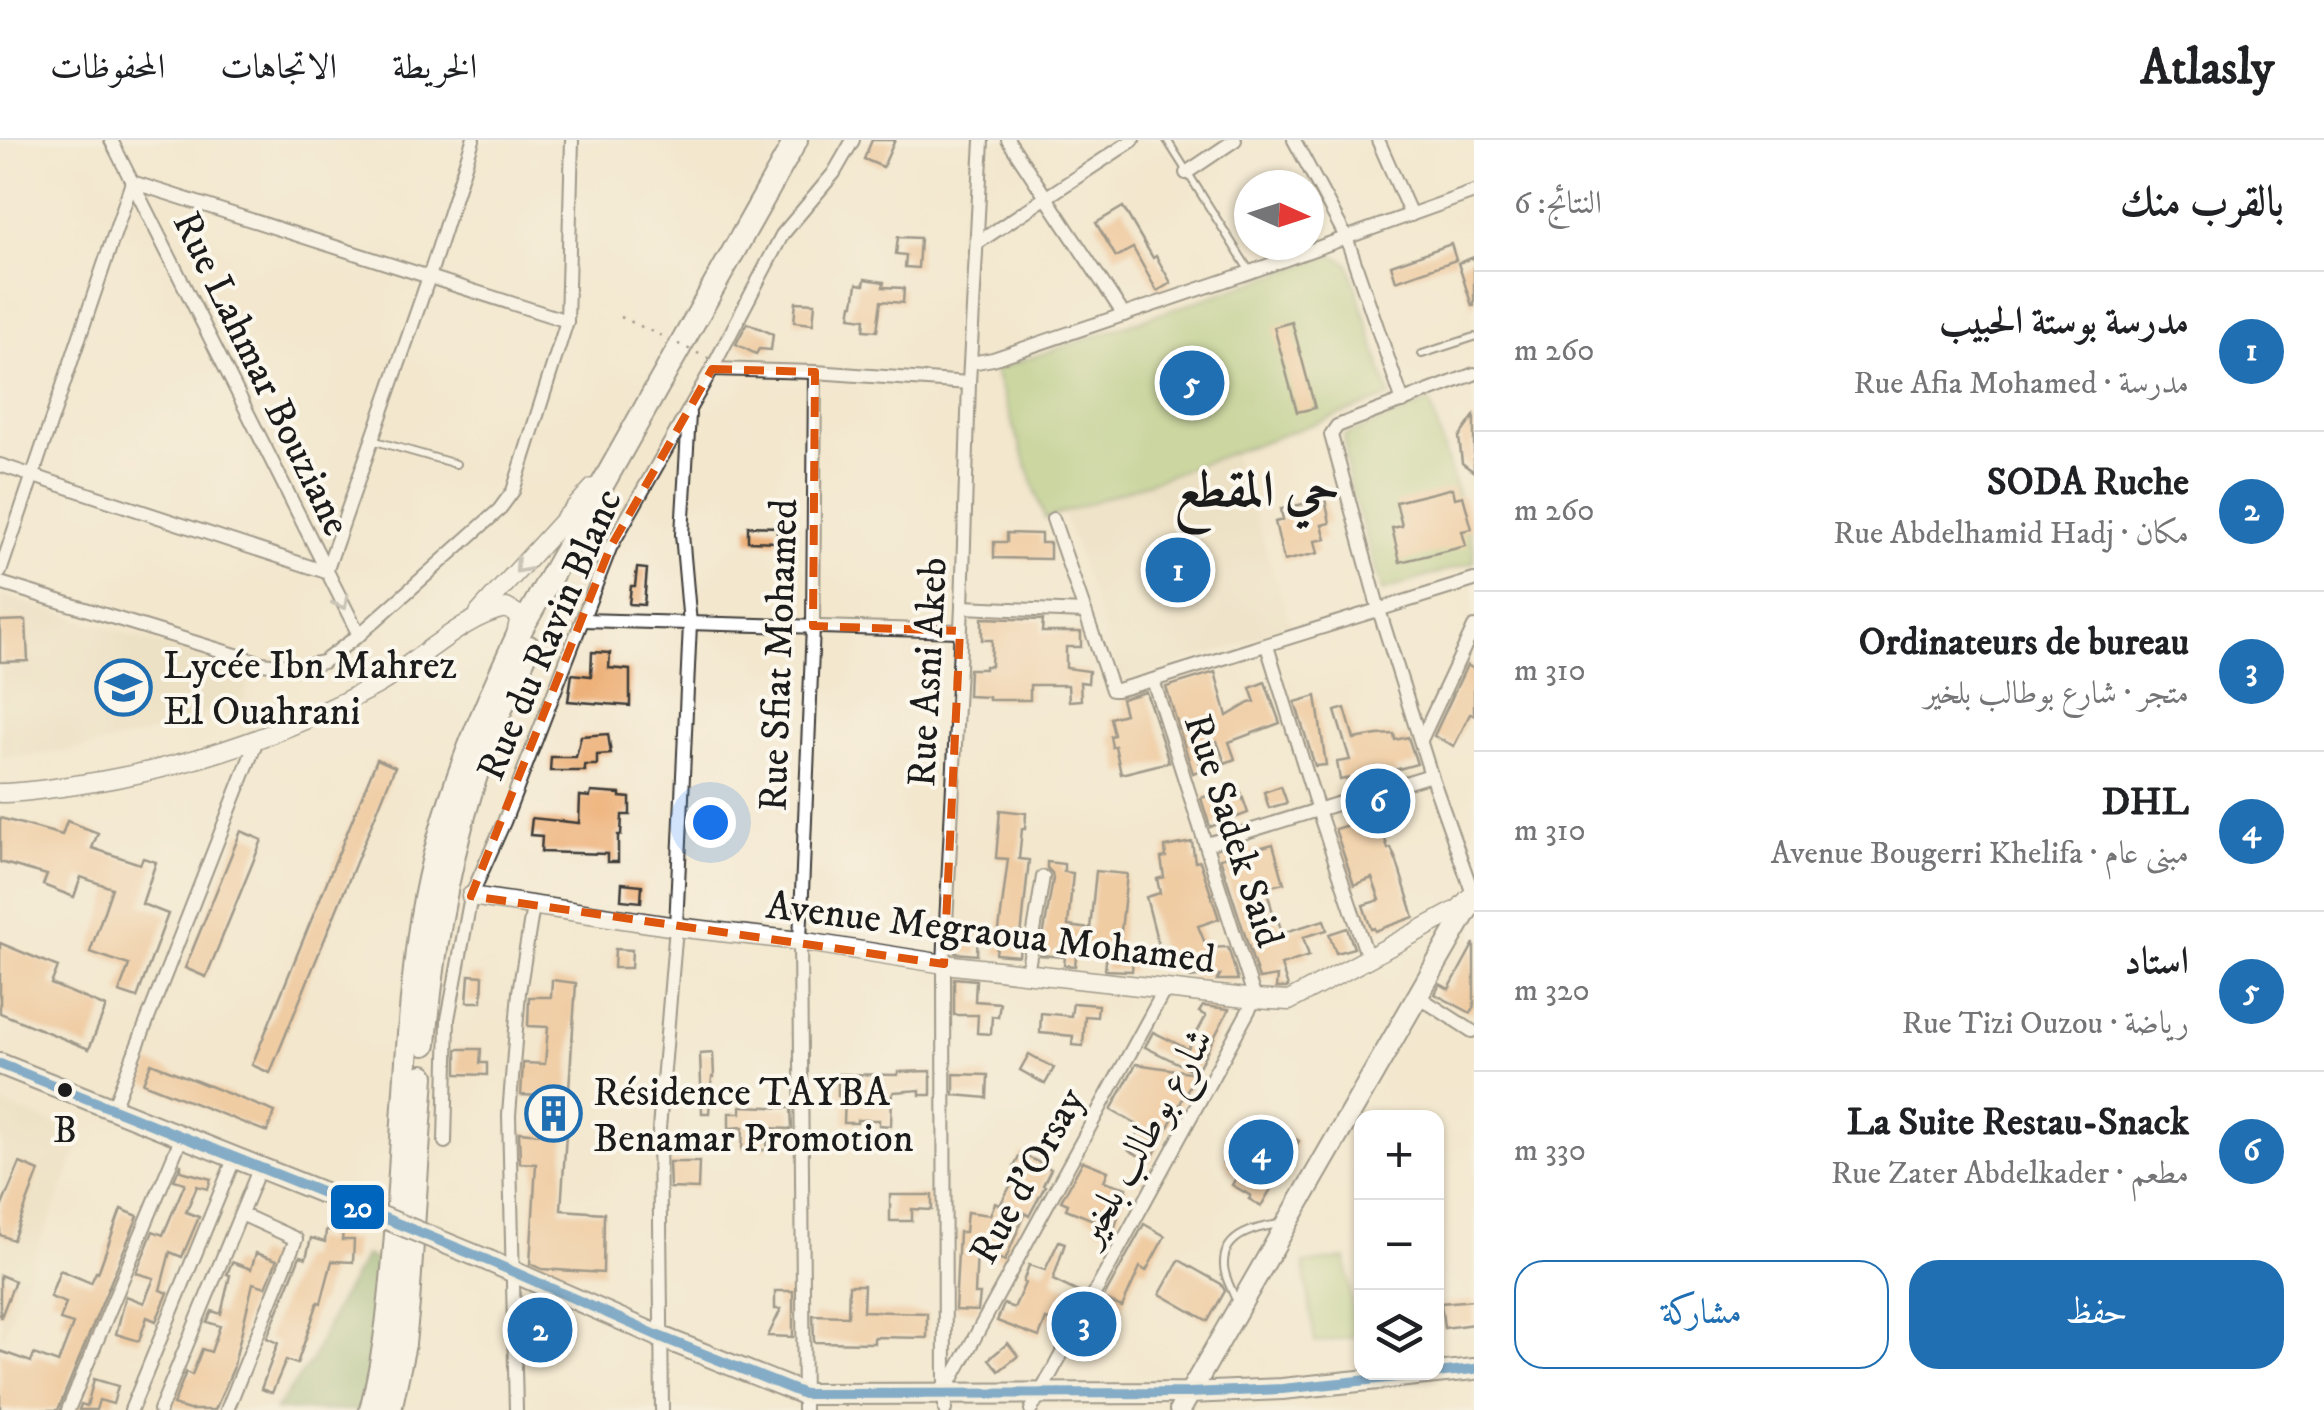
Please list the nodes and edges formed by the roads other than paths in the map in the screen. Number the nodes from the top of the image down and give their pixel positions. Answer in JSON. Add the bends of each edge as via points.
{"nodes":[{"id":1,"x":110,"y":140,"type":"edge"},
{"id":2,"x":473,"y":140,"type":"edge"},
{"id":3,"x":572,"y":140,"type":"edge"},
{"id":4,"x":796,"y":140,"type":"edge"},
{"id":5,"x":814,"y":140,"type":"edge"},
{"id":6,"x":854,"y":140,"type":"edge"},
{"id":7,"x":982,"y":140,"type":"edge"},
{"id":8,"x":1008,"y":140,"type":"edge"},
{"id":9,"x":1133,"y":140,"type":"edge"},
{"id":10,"x":1167,"y":140,"type":"edge"},
{"id":11,"x":1236,"y":140,"type":"edge"},
{"id":12,"x":1294,"y":140,"type":"edge"},
{"id":13,"x":1378,"y":140,"type":"edge"},
{"id":14,"x":1186,"y":173,"type":"junction"},
{"id":15,"x":132,"y":182,"type":"junction"},
{"id":16,"x":1474,"y":192,"type":"edge"},
{"id":17,"x":1047,"y":198,"type":"junction"},
{"id":18,"x":1410,"y":215,"type":"junction"},
{"id":19,"x":1346,"y":237,"type":"junction"},
{"id":20,"x":977,"y":242,"type":"junction"},
{"id":21,"x":1250,"y":272,"type":"junction"},
{"id":22,"x":429,"y":277,"type":"junction"},
{"id":23,"x":1124,"y":315,"type":"junction"},
{"id":24,"x":567,"y":321,"type":"junction"},
{"id":25,"x":1474,"y":337,"type":"edge"},
{"id":26,"x":1422,"y":354,"type":"dead end"},
{"id":27,"x":971,"y":363,"type":"junction"},
{"id":28,"x":711,"y":364,"type":"junction"},
{"id":29,"x":815,"y":372,"type":"junction"},
{"id":30,"x":1474,"y":374,"type":"edge"},
{"id":31,"x":969,"y":383,"type":"junction"},
{"id":32,"x":1403,"y":402,"type":"junction"},
{"id":33,"x":690,"y":408,"type":"junction"},
{"id":34,"x":372,"y":440,"type":"junction"},
{"id":35,"x":456,"y":464,"type":"dead end"},
{"id":36,"x":0,"y":465,"type":"edge"},
{"id":37,"x":610,"y":469,"type":"junction"},
{"id":38,"x":33,"y":475,"type":"junction"},
{"id":39,"x":1054,"y":519,"type":"dead end"},
{"id":40,"x":0,"y":572,"type":"edge"},
{"id":41,"x":326,"y":572,"type":"junction"},
{"id":42,"x":1474,"y":580,"type":"edge"},
{"id":43,"x":0,"y":583,"type":"edge"},
{"id":44,"x":962,"y":607,"type":"junction"},
{"id":45,"x":1379,"y":610,"type":"junction"},
{"id":46,"x":1084,"y":612,"type":"junction"},
{"id":47,"x":583,"y":620,"type":"junction"},
{"id":48,"x":472,"y":621,"type":"junction"},
{"id":49,"x":690,"y":624,"type":"junction"},
{"id":50,"x":813,"y":626,"type":"junction"},
{"id":51,"x":1474,"y":627,"type":"edge"},
{"id":52,"x":960,"y":631,"type":"junction"},
{"id":53,"x":359,"y":635,"type":"junction"},
{"id":54,"x":513,"y":645,"type":"junction"},
{"id":55,"x":1267,"y":646,"type":"junction"},
{"id":56,"x":1468,"y":660,"type":"edge"},
{"id":57,"x":1154,"y":680,"type":"junction"},
{"id":58,"x":257,"y":740,"type":"junction"},
{"id":59,"x":1421,"y":740,"type":"junction"},
{"id":60,"x":1432,"y":775,"type":"junction"},
{"id":61,"x":0,"y":793,"type":"edge"},
{"id":62,"x":1318,"y":810,"type":"junction"},
{"id":63,"x":1207,"y":844,"type":"junction"},
{"id":64,"x":1043,"y":877,"type":"dead end"},
{"id":65,"x":1474,"y":895,"type":"edge"},
{"id":66,"x":471,"y":896,"type":"junction"},
{"id":67,"x":533,"y":906,"type":"junction"},
{"id":68,"x":676,"y":927,"type":"junction"},
{"id":69,"x":800,"y":941,"type":"junction"},
{"id":70,"x":1368,"y":958,"type":"junction"},
{"id":71,"x":944,"y":964,"type":"junction"},
{"id":72,"x":1027,"y":974,"type":"junction"},
{"id":73,"x":1165,"y":988,"type":"junction"},
{"id":74,"x":1419,"y":997,"type":"junction"},
{"id":75,"x":1255,"y":1000,"type":"junction"},
{"id":76,"x":1473,"y":1035,"type":"edge"},
{"id":77,"x":0,"y":1064,"type":"edge"},
{"id":78,"x":113,"y":1108,"type":"junction"},
{"id":79,"x":182,"y":1136,"type":"junction"},
{"id":80,"x":445,"y":1142,"type":"dead end"},
{"id":81,"x":235,"y":1157,"type":"junction"},
{"id":82,"x":260,"y":1167,"type":"junction"},
{"id":83,"x":241,"y":1214,"type":"junction"},
{"id":84,"x":1286,"y":1223,"type":"junction"},
{"id":85,"x":513,"y":1272,"type":"junction"},
{"id":86,"x":1238,"y":1306,"type":"junction"},
{"id":87,"x":660,"y":1337,"type":"junction"},
{"id":88,"x":1474,"y":1369,"type":"edge"},
{"id":89,"x":1036,"y":1401,"type":"edge"},
{"id":90,"x":804,"y":1402,"type":"edge"},
{"id":91,"x":944,"y":1402,"type":"edge"},
{"id":92,"x":1184,"y":1402,"type":"edge"},
{"id":93,"x":68,"y":1410,"type":"edge"},
{"id":94,"x":131,"y":1410,"type":"edge"},
{"id":95,"x":160,"y":1410,"type":"edge"},
{"id":96,"x":227,"y":1410,"type":"edge"},
{"id":97,"x":371,"y":1410,"type":"edge"},
{"id":98,"x":390,"y":1410,"type":"edge"},
{"id":99,"x":516,"y":1410,"type":"edge"},
{"id":100,"x":662,"y":1410,"type":"edge"}],
"edges":[{"from":1,"to":15,"type":"street","name":"Rue Lahmar Bouziane"},
{"from":2,"to":22,"type":"street"},
{"from":3,"to":24,"type":"street"},
{"from":4,"to":37,"type":"highway"},
{"from":5,"to":98,"type":"highway","via":[[528,648],[464,812],[434,952],[408,1303]]},
{"from":6,"to":28,"type":"street","name":"Rue du Ravin Blanc","via":[[782,235]]},
{"from":7,"to":20,"type":"street","name":"Rue Asni Akeb"},
{"from":8,"to":17,"type":"street"},
{"from":9,"to":17,"type":"street"},
{"from":10,"to":14,"type":"lane"},
{"from":11,"to":14,"type":"street"},
{"from":12,"to":19,"type":"street"},
{"from":13,"to":18,"type":"street"},
{"from":14,"to":21,"type":"lane"},
{"from":15,"to":22,"type":"street"},
{"from":15,"to":38,"type":"street"},
{"from":15,"to":41,"type":"street","name":"Rue Lahmar Bouziane"},
{"from":16,"to":18,"type":"street"},
{"from":17,"to":20,"type":"street"},
{"from":17,"to":23,"type":"street"},
{"from":18,"to":19,"type":"street"},
{"from":19,"to":21,"type":"street"},
{"from":19,"to":32,"type":"street"},
{"from":20,"to":27,"type":"street","name":"Rue Asni Akeb"},
{"from":21,"to":23,"type":"street"},
{"from":22,"to":24,"type":"street"},
{"from":22,"to":34,"type":"street"},
{"from":23,"to":27,"type":"street"},
{"from":24,"to":53,"type":"street","via":[[508,499]]},
{"from":25,"to":26,"type":"lane"},
{"from":27,"to":31,"type":"street","name":"Rue Asni Akeb"},
{"from":28,"to":29,"type":"street"},
{"from":28,"to":33,"type":"street","name":"Rue du Ravin Blanc"},
{"from":29,"to":31,"type":"street"},
{"from":29,"to":50,"type":"street","name":"Rue Sfiat Mohamed"},
{"from":30,"to":32,"type":"street"},
{"from":31,"to":44,"type":"street","name":"Rue Asni Akeb"},
{"from":32,"to":45,"type":"street","via":[[1337,426],[1331,435]]},
{"from":33,"to":47,"type":"street","name":"Rue du Ravin Blanc","via":[[610,548]]},
{"from":33,"to":49,"type":"street","via":[[682,534]]},
{"from":34,"to":35,"type":"lane"},
{"from":34,"to":41,"type":"street"},
{"from":36,"to":38,"type":"street"},
{"from":37,"to":48,"type":"street","one_way":true},
{"from":37,"to":54,"type":"highway"},
{"from":38,"to":40,"type":"street"},
{"from":38,"to":41,"type":"street"},
{"from":39,"to":46,"type":"street"},
{"from":41,"to":53,"type":"street","name":"Rue Lahmar Bouziane","one_way":true},
{"from":42,"to":45,"type":"street"},
{"from":43,"to":53,"type":"street","via":[[262,663],[323,662]]},
{"from":44,"to":46,"type":"street"},
{"from":44,"to":52,"type":"street","name":"Rue Asni Akeb"},
{"from":45,"to":55,"type":"street"},
{"from":45,"to":59,"type":"street"},
{"from":46,"to":57,"type":"street","via":[[1112,690]]},
{"from":47,"to":49,"type":"street"},
{"from":47,"to":66,"type":"street","name":"Rue du Ravin Blanc"},
{"from":48,"to":54,"type":"street","via":[[511,609],[518,621]]},
{"from":48,"to":58,"type":"street","via":[[382,682]]},
{"from":49,"to":50,"type":"street"},
{"from":49,"to":68,"type":"street"},
{"from":50,"to":52,"type":"street"},
{"from":50,"to":69,"type":"street","name":"Rue Sfiat Mohamed"},
{"from":51,"to":56,"type":"street"},
{"from":52,"to":71,"type":"street","name":"Rue Asni Akeb"},
{"from":54,"to":97,"type":"highway","via":[[459,772],[420,931],[390,1310]]},
{"from":55,"to":57,"type":"street"},
{"from":55,"to":62,"type":"street"},
{"from":56,"to":59,"type":"street"},
{"from":57,"to":63,"type":"street","name":"Rue Sadek Said"},
{"from":58,"to":61,"type":"street","via":[[96,782]]},
{"from":58,"to":78,"type":"street"},
{"from":59,"to":60,"type":"street"},
{"from":60,"to":62,"type":"street"},
{"from":60,"to":65,"type":"street"},
{"from":62,"to":63,"type":"street"},
{"from":62,"to":70,"type":"street"},
{"from":63,"to":75,"type":"street","name":"Rue Sadek Said"},
{"from":64,"to":72,"type":"street"},
{"from":65,"to":70,"type":"street","name":"Avenue Megraoua Mohamed"},
{"from":65,"to":74,"type":"main road"},
{"from":66,"to":67,"type":"street","name":"Avenue Megraoua Mohamed"},
{"from":66,"to":80,"type":"street","name":"Rue du Ravin Blanc","via":[[448,1019]]},
{"from":67,"to":68,"type":"street","name":"Avenue Megraoua Mohamed"},
{"from":67,"to":85,"type":"street","via":[[509,1115]]},
{"from":68,"to":69,"type":"street","name":"Avenue Megraoua Mohamed"},
{"from":68,"to":87,"type":"street","via":[[659,1129]]},
{"from":69,"to":71,"type":"street","name":"Avenue Megraoua Mohamed"},
{"from":69,"to":90,"type":"street","name":"Rue Sfiat Mohamed"},
{"from":70,"to":75,"type":"street","name":"Avenue Megraoua Mohamed","via":[[1289,1001]]},
{"from":71,"to":72,"type":"street","name":"Avenue Megraoua Mohamed"},
{"from":71,"to":91,"type":"street","name":"Rue Asni Akeb"},
{"from":72,"to":73,"type":"street","name":"Avenue Megraoua Mohamed"},
{"from":73,"to":75,"type":"street","name":"Avenue Megraoua Mohamed"},
{"from":73,"to":91,"type":"street","name":"Rue d'Orsay"},
{"from":74,"to":76,"type":"street"},
{"from":74,"to":84,"type":"main road"},
{"from":75,"to":89,"type":"street","name":"شارع بوطالب بلخير"},
{"from":77,"to":78,"type":"main road"},
{"from":78,"to":79,"type":"main road"},
{"from":79,"to":81,"type":"main road"},
{"from":79,"to":93,"type":"street"},
{"from":81,"to":82,"type":"main road"},
{"from":81,"to":94,"type":"street"},
{"from":82,"to":83,"type":"street"},
{"from":82,"to":85,"type":"main road","bridge":true},
{"from":83,"to":95,"type":"street"},
{"from":83,"to":96,"type":"street","via":[[296,1238]]},
{"from":84,"to":86,"type":"main road"},
{"from":84,"to":86,"type":"lane","via":[[1255,1228],[1228,1250],[1223,1263]]},
{"from":85,"to":87,"type":"main road"},
{"from":85,"to":99,"type":"street"},
{"from":86,"to":92,"type":"main road"},
{"from":87,"to":90,"type":"main road"},
{"from":87,"to":100,"type":"street"},
{"from":88,"to":92,"type":"main road"},
{"from":89,"to":91,"type":"main road"},
{"from":89,"to":92,"type":"main road"},
{"from":90,"to":91,"type":"main road"}]}
